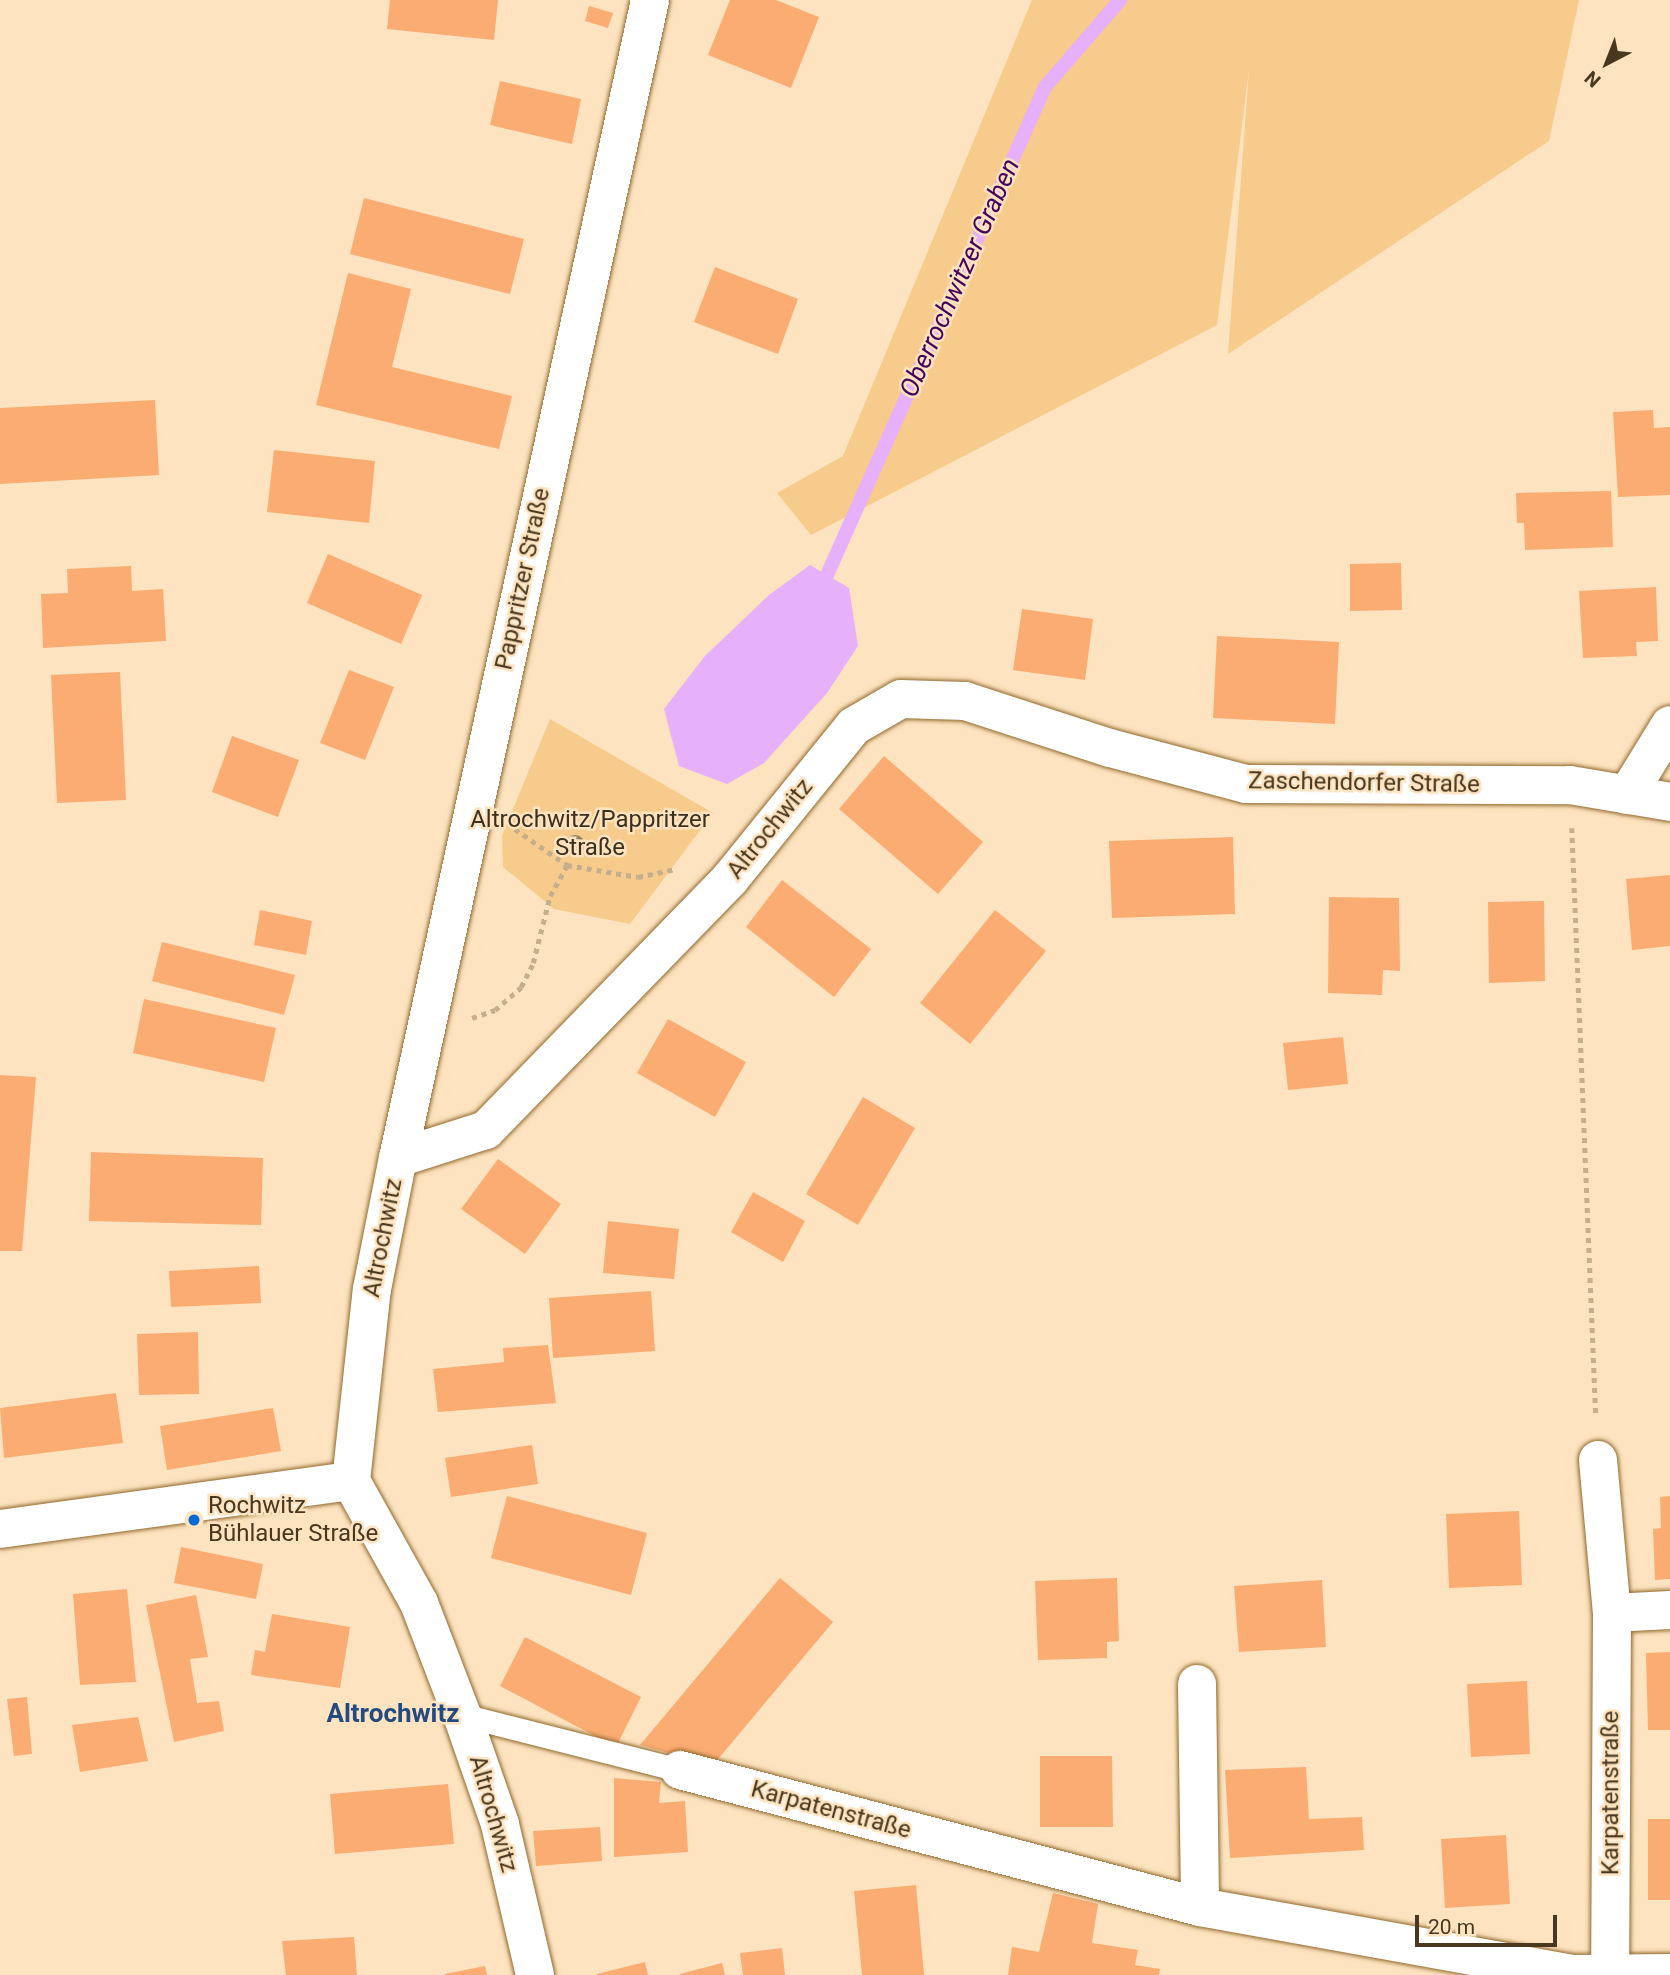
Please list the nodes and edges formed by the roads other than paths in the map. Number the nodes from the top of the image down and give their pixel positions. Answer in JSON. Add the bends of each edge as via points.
{"nodes":[{"id":1,"x":650,"y":0,"type":"edge"},
{"id":2,"x":901,"y":699,"type":"joint"},
{"id":3,"x":1670,"y":725,"type":"edge"},
{"id":4,"x":1627,"y":795,"type":"junction"},
{"id":5,"x":1670,"y":802,"type":"edge"},
{"id":6,"x":398,"y":1158,"type":"junction"},
{"id":7,"x":1598,"y":1460,"type":"road end"},
{"id":8,"x":351,"y":1481,"type":"junction"},
{"id":9,"x":0,"y":1530,"type":"edge"},
{"id":10,"x":1670,"y":1610,"type":"edge"},
{"id":11,"x":1612,"y":1613,"type":"junction"},
{"id":12,"x":1197,"y":1684,"type":"dead end"},
{"id":13,"x":462,"y":1715,"type":"junction"},
{"id":14,"x":680,"y":1770,"type":"joint"},
{"id":15,"x":1200,"y":1907,"type":"junction"},
{"id":16,"x":1670,"y":1973,"type":"edge"},
{"id":17,"x":1611,"y":1974,"type":"edge"},
{"id":18,"x":535,"y":1975,"type":"edge"}],
"edges":[{"from":1,"to":6,"type":"street","name":"Pappritzer Straße"},
{"from":2,"to":4,"type":"street","name":"Zaschendorfer Straße","via":[[965,701],[1110,748],[1246,784],[1570,785]]},
{"from":2,"to":6,"type":"street","name":"Altrochwitz","via":[[854,726],[730,879],[486,1130]]},
{"from":3,"to":4,"type":"street"},
{"from":4,"to":5,"type":"street","name":"Zaschendorfer Straße"},
{"from":6,"to":8,"type":"street","name":"Altrochwitz","via":[[372,1289]]},
{"from":7,"to":11,"type":"street","name":"Karpatenstraße"},
{"from":8,"to":9,"type":"street"},
{"from":8,"to":13,"type":"street","name":"Altrochwitz","via":[[419,1603]]},
{"from":10,"to":11,"type":"street"},
{"from":11,"to":17,"type":"street","name":"Karpatenstraße"},
{"from":12,"to":15,"type":"street"},
{"from":13,"to":14,"type":"lane","name":"Karpatenstraße"},
{"from":13,"to":18,"type":"street","name":"Altrochwitz","via":[[500,1824]]},
{"from":14,"to":15,"type":"street","name":"Karpatenstraße"},
{"from":15,"to":17,"type":"street","name":"Karpatenstraße","via":[[1571,1974]]},
{"from":16,"to":17,"type":"street","name":"Karpatenstraße"}]}
